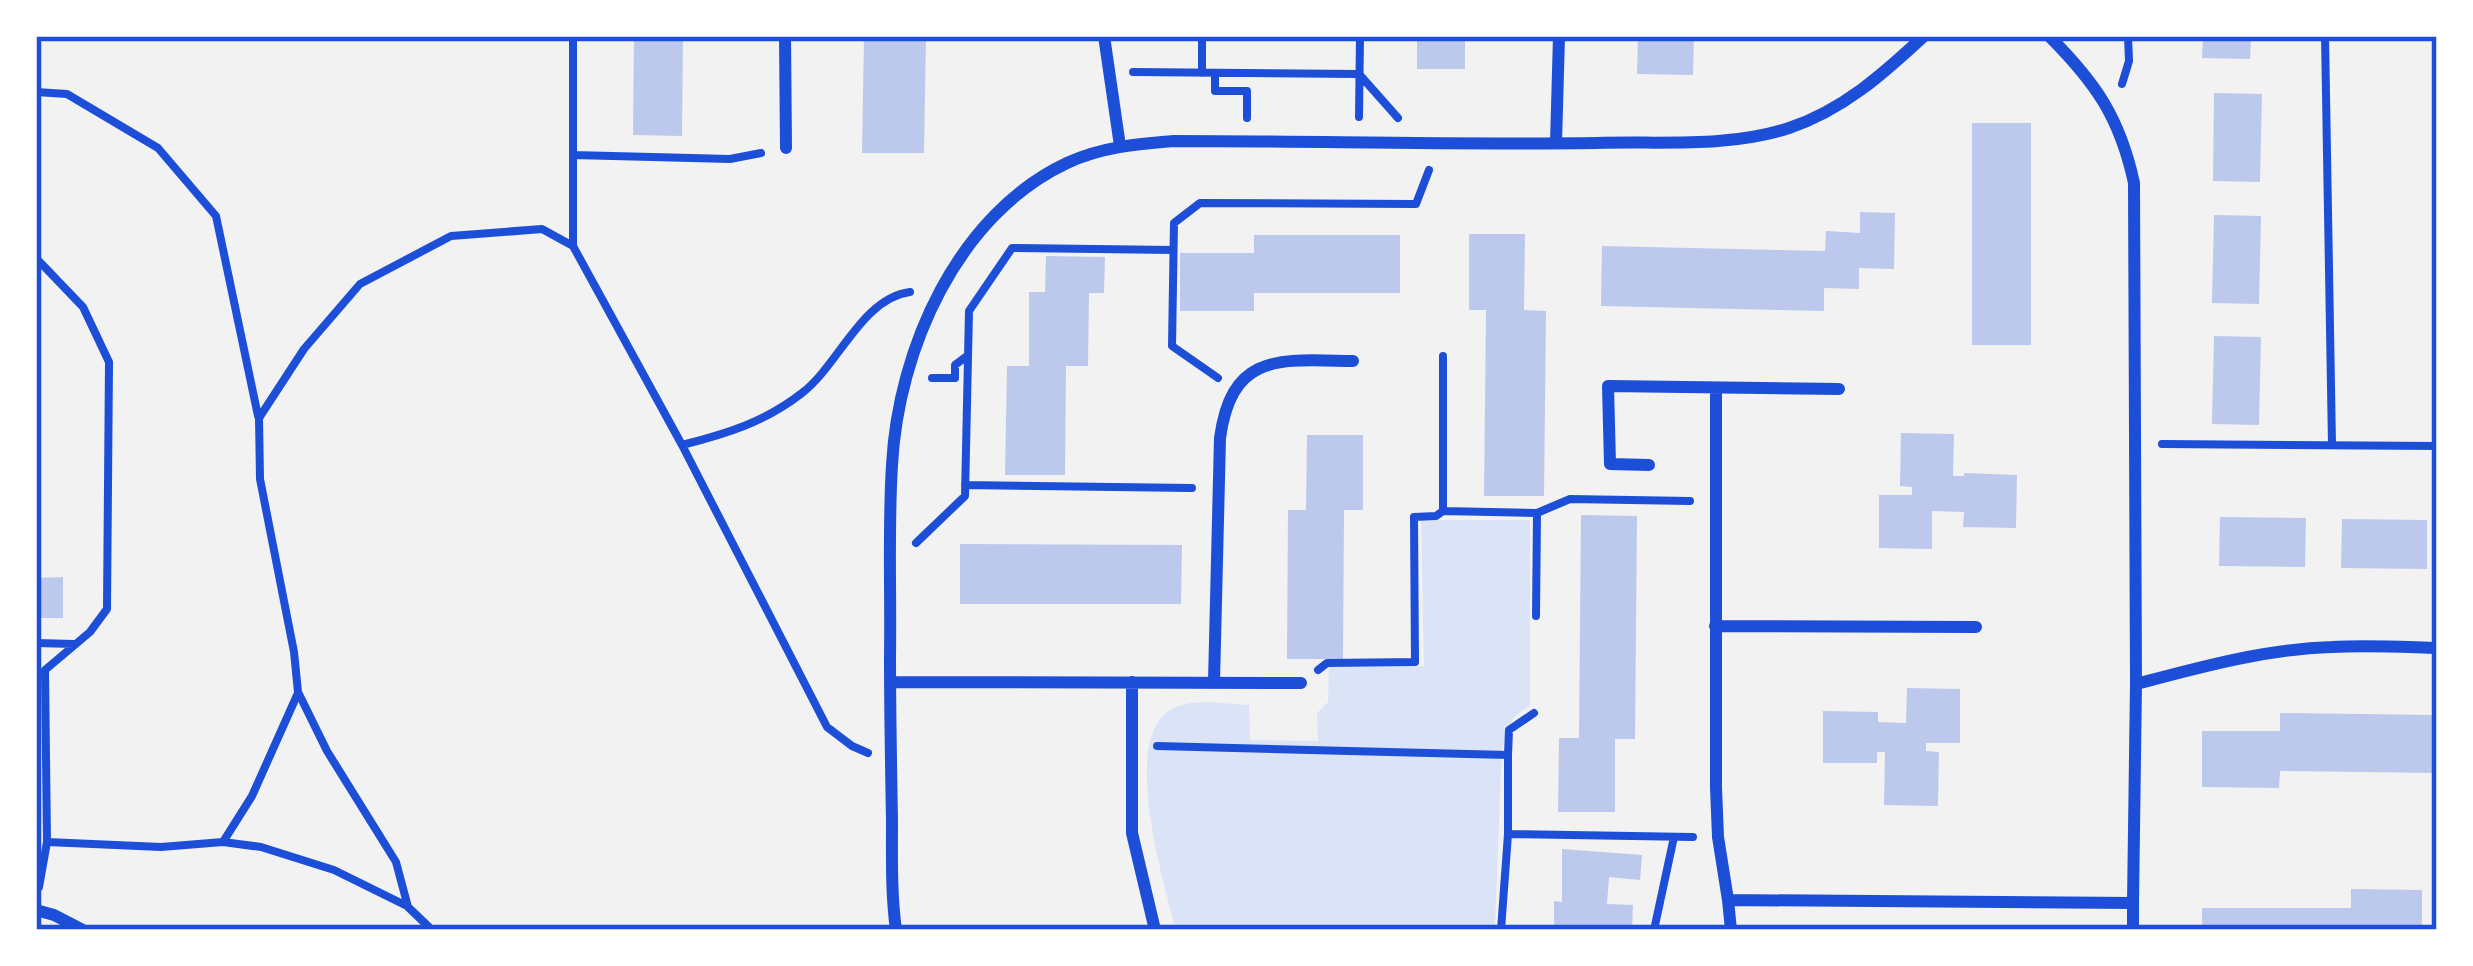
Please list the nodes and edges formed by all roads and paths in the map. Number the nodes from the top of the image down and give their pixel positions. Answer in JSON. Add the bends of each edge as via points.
{"nodes":[{"id":1,"x":573,"y":36,"type":"edge"},
{"id":2,"x":785,"y":36,"type":"edge"},
{"id":3,"x":1104,"y":36,"type":"edge"},
{"id":4,"x":1202,"y":36,"type":"edge"},
{"id":5,"x":1360,"y":36,"type":"edge"},
{"id":6,"x":1558,"y":36,"type":"edge"},
{"id":7,"x":1924,"y":36,"type":"edge"},
{"id":8,"x":2049,"y":36,"type":"edge"},
{"id":9,"x":2325,"y":36,"type":"edge"},
{"id":10,"x":1109,"y":71,"type":"junction"},
{"id":11,"x":1202,"y":73,"type":"junction"},
{"id":12,"x":1215,"y":73,"type":"junction"},
{"id":13,"x":1359,"y":74,"type":"junction"},
{"id":14,"x":1247,"y":91,"type":"dead end"},
{"id":15,"x":36,"y":92,"type":"edge"},
{"id":16,"x":1359,"y":142,"type":"junction"},
{"id":17,"x":1405,"y":142,"type":"junction"},
{"id":18,"x":1439,"y":142,"type":"junction"},
{"id":19,"x":1556,"y":143,"type":"junction"},
{"id":20,"x":1120,"y":146,"type":"junction"},
{"id":21,"x":786,"y":148,"type":"joint"},
{"id":22,"x":573,"y":155,"type":"junction"},
{"id":23,"x":573,"y":246,"type":"junction"},
{"id":24,"x":1173,"y":250,"type":"junction"},
{"id":25,"x":36,"y":258,"type":"edge"},
{"id":26,"x":941,"y":289,"type":"junction"},
{"id":27,"x":968,"y":355,"type":"junction"},
{"id":28,"x":1443,"y":356,"type":"dead end"},
{"id":29,"x":1353,"y":361,"type":"dead end"},
{"id":30,"x":956,"y":378,"type":"dead end"},
{"id":31,"x":1234,"y":388,"type":"junction"},
{"id":32,"x":1716,"y":388,"type":"junction"},
{"id":33,"x":1839,"y":389,"type":"dead end"},
{"id":34,"x":259,"y":418,"type":"junction"},
{"id":35,"x":2136,"y":444,"type":"junction"},
{"id":36,"x":682,"y":445,"type":"junction"},
{"id":37,"x":2332,"y":445,"type":"junction"},
{"id":38,"x":2437,"y":446,"type":"edge"},
{"id":39,"x":1649,"y":465,"type":"dead end"},
{"id":40,"x":965,"y":485,"type":"junction"},
{"id":41,"x":1219,"y":488,"type":"junction"},
{"id":42,"x":1715,"y":502,"type":"junction"},
{"id":43,"x":1443,"y":511,"type":"junction"},
{"id":44,"x":1537,"y":512,"type":"junction"},
{"id":45,"x":891,"y":552,"type":"junction"},
{"id":46,"x":1536,"y":616,"type":"dead end"},
{"id":47,"x":1715,"y":626,"type":"junction"},
{"id":48,"x":1976,"y":627,"type":"dead end"},
{"id":49,"x":36,"y":643,"type":"edge"},
{"id":50,"x":76,"y":644,"type":"junction"},
{"id":51,"x":2437,"y":648,"type":"edge"},
{"id":52,"x":890,"y":682,"type":"junction"},
{"id":53,"x":1132,"y":682,"type":"junction"},
{"id":54,"x":1214,"y":682,"type":"junction"},
{"id":55,"x":1301,"y":683,"type":"joint"},
{"id":56,"x":2136,"y":684,"type":"junction"},
{"id":57,"x":298,"y":692,"type":"junction"},
{"id":58,"x":1534,"y":713,"type":"dead end"},
{"id":59,"x":1132,"y":746,"type":"junction"},
{"id":60,"x":1508,"y":755,"type":"junction"},
{"id":61,"x":891,"y":764,"type":"junction"},
{"id":62,"x":1508,"y":834,"type":"junction"},
{"id":63,"x":1674,"y":837,"type":"junction"},
{"id":64,"x":1718,"y":837,"type":"junction"},
{"id":65,"x":47,"y":842,"type":"junction"},
{"id":66,"x":223,"y":842,"type":"junction"},
{"id":67,"x":1728,"y":900,"type":"junction"},
{"id":68,"x":2133,"y":903,"type":"junction"},
{"id":69,"x":36,"y":905,"type":"edge"},
{"id":70,"x":408,"y":907,"type":"junction"},
{"id":71,"x":83,"y":930,"type":"edge"},
{"id":72,"x":432,"y":930,"type":"edge"},
{"id":73,"x":896,"y":930,"type":"edge"},
{"id":74,"x":1155,"y":930,"type":"edge"},
{"id":75,"x":1501,"y":930,"type":"edge"},
{"id":76,"x":1654,"y":930,"type":"edge"},
{"id":77,"x":1731,"y":930,"type":"edge"},
{"id":78,"x":2133,"y":930,"type":"edge"}],
"edges":[{"from":1,"to":22,"type":"path"},
{"from":2,"to":21,"type":"street"},
{"from":3,"to":10,"type":"street"},
{"from":4,"to":11,"type":"path"},
{"from":5,"to":13,"type":"path"},
{"from":6,"to":19,"type":"street"},
{"from":7,"to":19,"type":"street","via":[[1836,108],[1786,129],[1724,140]]},
{"from":8,"to":35,"type":"street","via":[[2112,114],[2134,183]]},
{"from":9,"to":37,"type":"path"},
{"from":10,"to":11,"type":"path"},
{"from":10,"to":20,"type":"street"},
{"from":11,"to":12,"type":"path"},
{"from":12,"to":13,"type":"path"},
{"from":12,"to":14,"type":"path","via":[[1215,91]]},
{"from":13,"to":16,"type":"path"},
{"from":13,"to":17,"type":"path","via":[[1399,120]]},
{"from":15,"to":34,"type":"path","via":[[67,94],[158,148],[216,216]]},
{"from":16,"to":17,"type":"street"},
{"from":16,"to":20,"type":"street"},
{"from":17,"to":18,"type":"street"},
{"from":18,"to":19,"type":"street"},
{"from":18,"to":24,"type":"path","via":[[1416,204],[1199,203],[1174,223]]},
{"from":20,"to":26,"type":"street","via":[[1070,161],[1002,206]]},
{"from":21,"to":22,"type":"path","via":[[730,159]]},
{"from":22,"to":23,"type":"path"},
{"from":23,"to":34,"type":"path","via":[[542,229],[451,236],[360,284]]},
{"from":23,"to":36,"type":"path"},
{"from":24,"to":27,"type":"path","via":[[1012,248],[969,311]]},
{"from":24,"to":31,"type":"path","via":[[1172,346]]},
{"from":25,"to":50,"type":"path","via":[[82,307],[110,362],[107,609]]},
{"from":26,"to":36,"type":"path","via":[[902,292],[876,308],[804,392],[740,430]]},
{"from":26,"to":45,"type":"street","via":[[898,414]]},
{"from":27,"to":30,"type":"path","via":[[956,365]]},
{"from":27,"to":40,"type":"path"},
{"from":28,"to":43,"type":"path"},
{"from":29,"to":31,"type":"street","via":[[1278,363]]},
{"from":31,"to":41,"type":"street","via":[[1222,423]]},
{"from":32,"to":33,"type":"street"},
{"from":32,"to":39,"type":"street","via":[[1608,386],[1610,464]]},
{"from":32,"to":42,"type":"street"},
{"from":34,"to":57,"type":"path","via":[[260,479]]},
{"from":35,"to":37,"type":"path"},
{"from":35,"to":56,"type":"street"},
{"from":36,"to":61,"type":"path","via":[[827,727]]},
{"from":37,"to":38,"type":"path"},
{"from":40,"to":41,"type":"path"},
{"from":40,"to":45,"type":"path","via":[[965,496],[917,543]]},
{"from":41,"to":54,"type":"street"},
{"from":42,"to":44,"type":"path","via":[[1570,499]]},
{"from":42,"to":47,"type":"street"},
{"from":43,"to":44,"type":"path"},
{"from":43,"to":55,"type":"path","via":[[1414,517],[1414,662],[1327,663]]},
{"from":44,"to":46,"type":"path"},
{"from":45,"to":52,"type":"street"},
{"from":47,"to":48,"type":"street"},
{"from":47,"to":64,"type":"street"},
{"from":49,"to":50,"type":"path"},
{"from":50,"to":65,"type":"path","via":[[45,670]]},
{"from":51,"to":56,"type":"street","via":[[2296,650]]},
{"from":52,"to":53,"type":"street"},
{"from":52,"to":61,"type":"street"},
{"from":53,"to":54,"type":"street"},
{"from":53,"to":59,"type":"street"},
{"from":54,"to":55,"type":"street"},
{"from":56,"to":68,"type":"street"},
{"from":57,"to":66,"type":"path"},
{"from":57,"to":70,"type":"path","via":[[396,862]]},
{"from":58,"to":60,"type":"path","via":[[1509,730]]},
{"from":59,"to":60,"type":"path"},
{"from":59,"to":74,"type":"street","via":[[1132,833]]},
{"from":60,"to":62,"type":"path"},
{"from":61,"to":73,"type":"street"},
{"from":62,"to":63,"type":"path"},
{"from":62,"to":75,"type":"path"},
{"from":63,"to":64,"type":"path"},
{"from":63,"to":76,"type":"path"},
{"from":64,"to":67,"type":"street"},
{"from":65,"to":66,"type":"path"},
{"from":65,"to":69,"type":"path"},
{"from":66,"to":70,"type":"path","via":[[334,870]]},
{"from":67,"to":68,"type":"street"},
{"from":67,"to":77,"type":"street"},
{"from":68,"to":78,"type":"street"},
{"from":69,"to":71,"type":"street"},
{"from":70,"to":72,"type":"path"}]}
